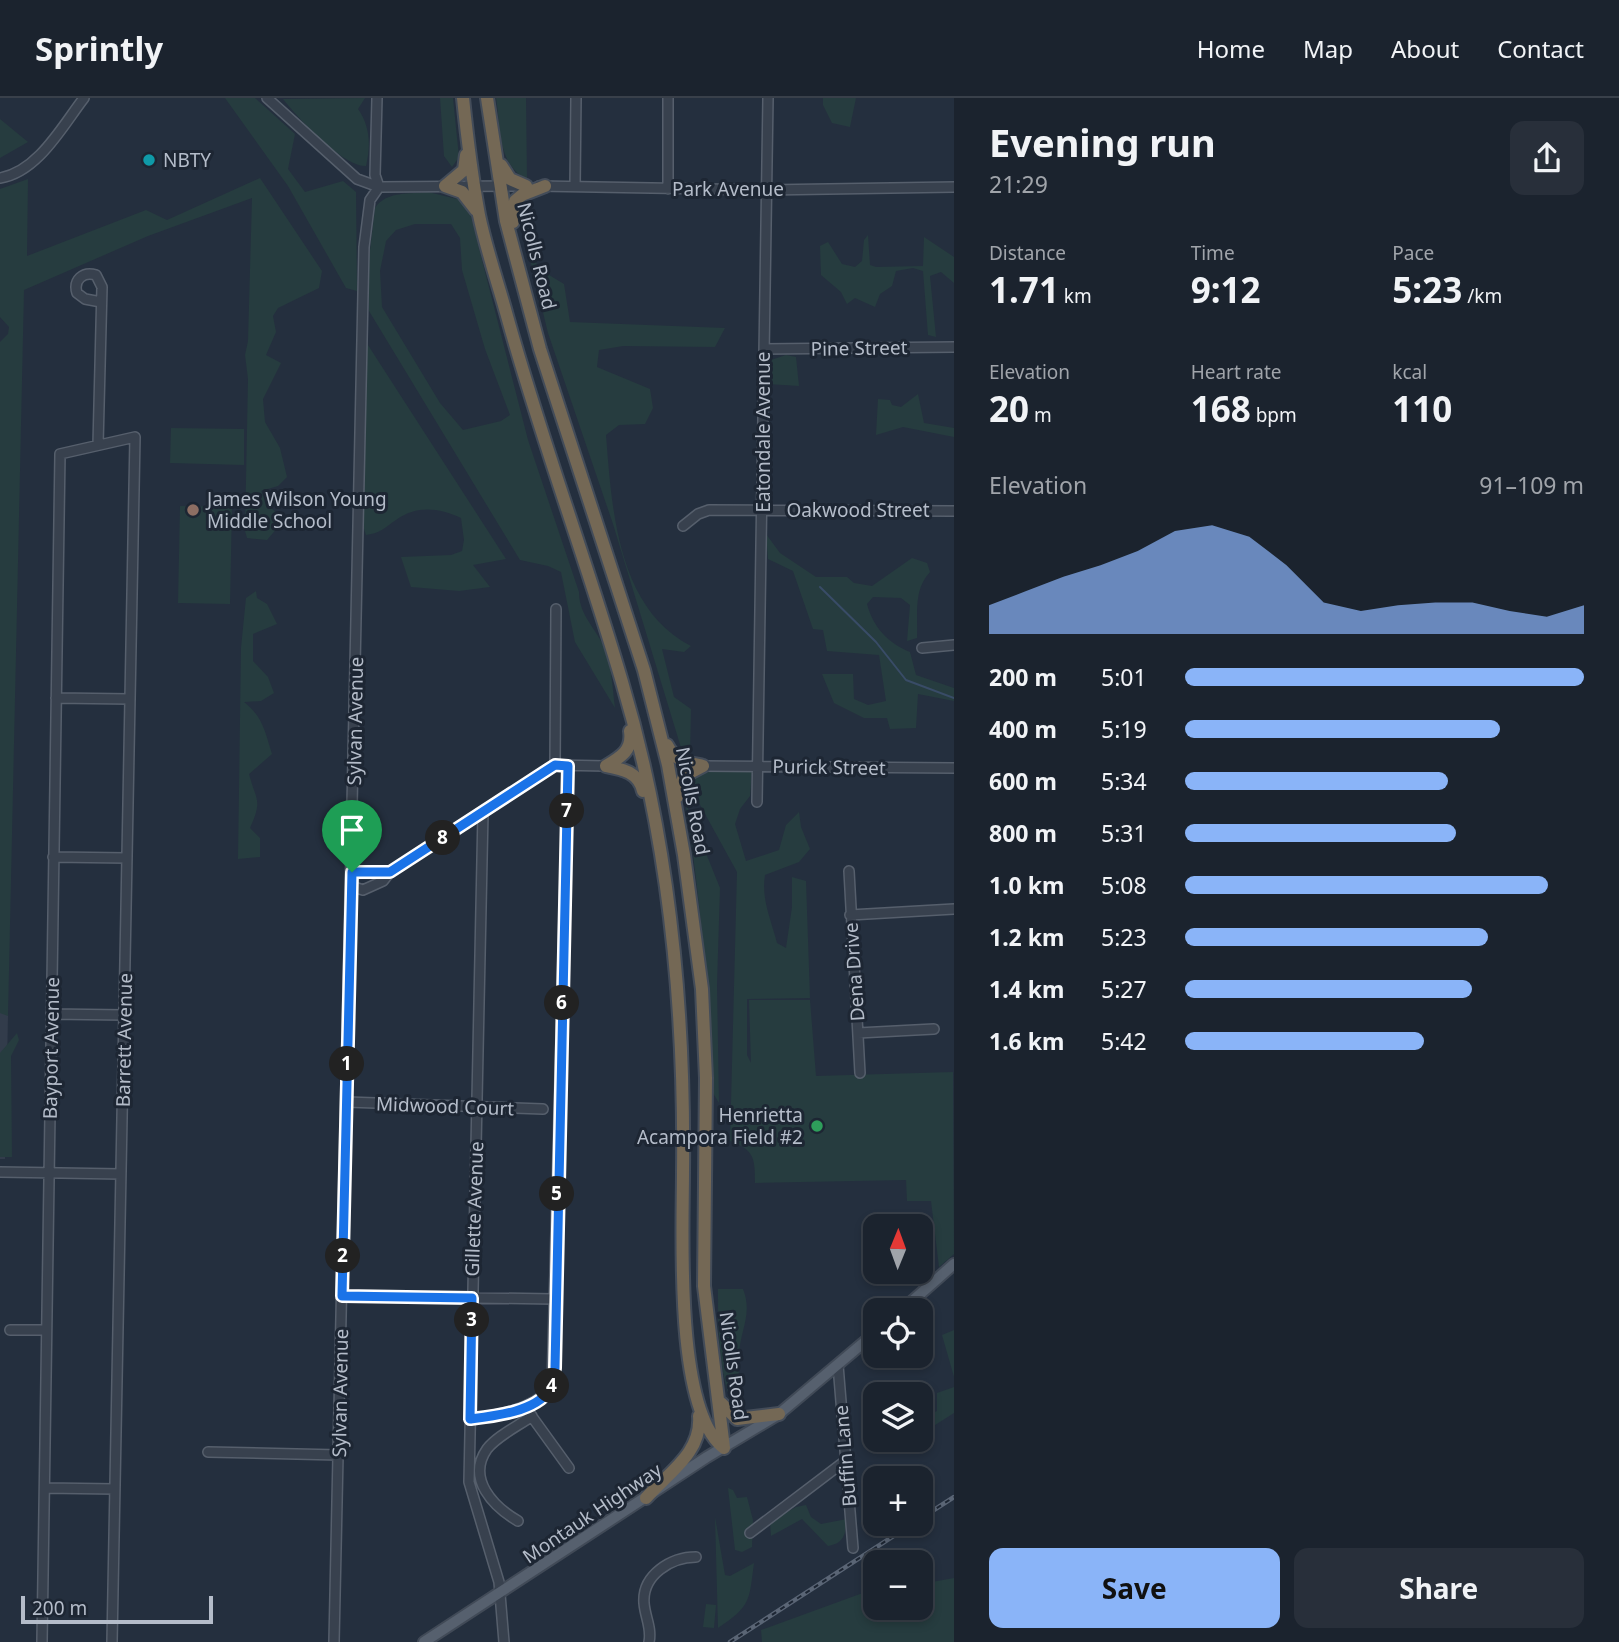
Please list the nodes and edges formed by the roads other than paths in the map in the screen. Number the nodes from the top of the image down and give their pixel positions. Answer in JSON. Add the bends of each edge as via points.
{"nodes":[{"id":1,"x":85,"y":98,"type":"edge"},
{"id":2,"x":267,"y":98,"type":"edge"},
{"id":3,"x":377,"y":98,"type":"edge"},
{"id":4,"x":463,"y":98,"type":"edge"},
{"id":5,"x":487,"y":98,"type":"edge"},
{"id":6,"x":576,"y":98,"type":"edge"},
{"id":7,"x":668,"y":98,"type":"edge"},
{"id":8,"x":768,"y":98,"type":"edge"},
{"id":9,"x":492,"y":133,"type":"junction"},
{"id":10,"x":467,"y":134,"type":"junction"},
{"id":11,"x":0,"y":177,"type":"edge"},
{"id":12,"x":445,"y":186,"type":"junction"},
{"id":13,"x":475,"y":186,"type":"junction"},
{"id":14,"x":526,"y":186,"type":"junction"},
{"id":15,"x":545,"y":186,"type":"junction"},
{"id":16,"x":575,"y":186,"type":"junction"},
{"id":17,"x":379,"y":187,"type":"junction"},
{"id":18,"x":501,"y":187,"type":"junction"},
{"id":19,"x":954,"y":187,"type":"edge"},
{"id":20,"x":668,"y":188,"type":"junction"},
{"id":21,"x":766,"y":190,"type":"junction"},
{"id":22,"x":480,"y":217,"type":"junction"},
{"id":23,"x":101,"y":302,"type":"dead end"},
{"id":24,"x":529,"y":308,"type":"junction"},
{"id":25,"x":954,"y":347,"type":"edge"},
{"id":26,"x":764,"y":349,"type":"junction"},
{"id":27,"x":98,"y":445,"type":"junction"},
{"id":28,"x":763,"y":509,"type":"junction"},
{"id":29,"x":954,"y":510,"type":"edge"},
{"id":30,"x":683,"y":526,"type":"dead end"},
{"id":31,"x":556,"y":609,"type":"dead end"},
{"id":32,"x":954,"y":645,"type":"edge"},
{"id":33,"x":922,"y":648,"type":"dead end"},
{"id":34,"x":56,"y":698,"type":"junction"},
{"id":35,"x":130,"y":699,"type":"junction"},
{"id":36,"x":627,"y":700,"type":"junction"},
{"id":37,"x":660,"y":732,"type":"junction"},
{"id":38,"x":555,"y":765,"type":"junction"},
{"id":39,"x":568,"y":766,"type":"junction"},
{"id":40,"x":606,"y":766,"type":"junction"},
{"id":41,"x":703,"y":766,"type":"junction"},
{"id":42,"x":758,"y":766,"type":"junction"},
{"id":43,"x":954,"y":768,"type":"edge"},
{"id":44,"x":757,"y":802,"type":"dead end"},
{"id":45,"x":483,"y":812,"type":"junction"},
{"id":46,"x":652,"y":812,"type":"junction"},
{"id":47,"x":679,"y":825,"type":"junction"},
{"id":48,"x":53,"y":857,"type":"junction"},
{"id":49,"x":127,"y":858,"type":"junction"},
{"id":50,"x":849,"y":871,"type":"dead end"},
{"id":51,"x":352,"y":872,"type":"junction"},
{"id":52,"x":390,"y":872,"type":"junction"},
{"id":53,"x":351,"y":886,"type":"junction"},
{"id":54,"x":954,"y":909,"type":"edge"},
{"id":55,"x":850,"y":915,"type":"junction"},
{"id":56,"x":51,"y":1014,"type":"junction"},
{"id":57,"x":124,"y":1015,"type":"junction"},
{"id":58,"x":934,"y":1030,"type":"dead end"},
{"id":59,"x":858,"y":1033,"type":"junction"},
{"id":60,"x":860,"y":1073,"type":"dead end"},
{"id":61,"x":346,"y":1102,"type":"junction"},
{"id":62,"x":477,"y":1108,"type":"junction"},
{"id":63,"x":543,"y":1109,"type":"dead end"},
{"id":64,"x":0,"y":1172,"type":"edge"},
{"id":65,"x":49,"y":1172,"type":"junction"},
{"id":66,"x":121,"y":1174,"type":"junction"},
{"id":67,"x":954,"y":1264,"type":"edge"},
{"id":68,"x":342,"y":1296,"type":"junction"},
{"id":69,"x":472,"y":1298,"type":"junction"},
{"id":70,"x":916,"y":1298,"type":"edge"},
{"id":71,"x":554,"y":1299,"type":"junction"},
{"id":72,"x":10,"y":1330,"type":"dead end"},
{"id":73,"x":46,"y":1330,"type":"junction"},
{"id":74,"x":863,"y":1343,"type":"edge"},
{"id":75,"x":838,"y":1365,"type":"junction"},
{"id":76,"x":696,"y":1395,"type":"junction"},
{"id":77,"x":718,"y":1395,"type":"junction"},
{"id":78,"x":525,"y":1407,"type":"junction"},
{"id":79,"x":779,"y":1414,"type":"junction"},
{"id":80,"x":532,"y":1416,"type":"junction"},
{"id":81,"x":470,"y":1419,"type":"junction"},
{"id":82,"x":724,"y":1448,"type":"junction"},
{"id":83,"x":208,"y":1452,"type":"dead end"},
{"id":84,"x":339,"y":1455,"type":"junction"},
{"id":85,"x":845,"y":1461,"type":"junction"},
{"id":86,"x":569,"y":1468,"type":"dead end"},
{"id":87,"x":45,"y":1488,"type":"junction"},
{"id":88,"x":115,"y":1489,"type":"junction"},
{"id":89,"x":646,"y":1498,"type":"junction"},
{"id":90,"x":517,"y":1521,"type":"dead end"},
{"id":91,"x":750,"y":1533,"type":"dead end"},
{"id":92,"x":853,"y":1548,"type":"dead end"},
{"id":93,"x":696,"y":1557,"type":"dead end"},
{"id":94,"x":500,"y":1595,"type":"junction"},
{"id":95,"x":42,"y":1642,"type":"edge"},
{"id":96,"x":112,"y":1642,"type":"edge"},
{"id":97,"x":334,"y":1642,"type":"edge"},
{"id":98,"x":424,"y":1642,"type":"edge"},
{"id":99,"x":504,"y":1642,"type":"edge"},
{"id":100,"x":649,"y":1642,"type":"edge"}],
"edges":[{"from":1,"to":11,"type":"street","via":[[38,156]]},
{"from":2,"to":17,"type":"street","via":[[357,179]]},
{"from":3,"to":17,"type":"street","name":"Sylvan Avenue","via":[[375,175]]},
{"from":4,"to":10,"type":"highway","name":"Nicolls Road"},
{"from":5,"to":9,"type":"highway","name":"Nicolls Road"},
{"from":6,"to":16,"type":"street"},
{"from":7,"to":20,"type":"street"},
{"from":8,"to":21,"type":"street","name":"Eatondale Avenue"},
{"from":9,"to":14,"type":"highway","via":[[504,172]]},
{"from":9,"to":18,"type":"highway","name":"Nicolls Road"},
{"from":10,"to":12,"type":"highway","via":[[464,170]]},
{"from":10,"to":13,"type":"highway","name":"Nicolls Road"},
{"from":12,"to":13,"type":"street","name":"Park Avenue"},
{"from":12,"to":17,"type":"street","name":"Park Avenue"},
{"from":12,"to":22,"type":"highway","via":[[462,192]]},
{"from":13,"to":18,"type":"street","name":"Park Avenue"},
{"from":13,"to":22,"type":"highway","name":"Nicolls Road"},
{"from":14,"to":15,"type":"street","name":"Park Avenue"},
{"from":14,"to":18,"type":"street","name":"Park Avenue"},
{"from":15,"to":16,"type":"street","name":"Park Avenue"},
{"from":15,"to":24,"type":"highway","via":[[522,194],[512,208]]},
{"from":16,"to":20,"type":"street","name":"Park Avenue"},
{"from":17,"to":51,"type":"street","name":"Sylvan Avenue","via":[[370,200],[363,275]]},
{"from":18,"to":24,"type":"highway","name":"Nicolls Road"},
{"from":19,"to":21,"type":"street","name":"Park Avenue"},
{"from":20,"to":21,"type":"street","name":"Park Avenue"},
{"from":21,"to":26,"type":"street","name":"Eatondale Avenue"},
{"from":22,"to":36,"type":"highway","name":"Nicolls Road","via":[[517,355]]},
{"from":23,"to":27,"type":"street"},
{"from":24,"to":37,"type":"highway","name":"Nicolls Road"},
{"from":25,"to":26,"type":"street","name":"Pine Street"},
{"from":26,"to":28,"type":"street","name":"Eatondale Avenue"},
{"from":27,"to":34,"type":"street","name":"Bayport Avenue","via":[[60,454]]},
{"from":27,"to":35,"type":"street","name":"Barrett Avenue","via":[[135,437]]},
{"from":28,"to":29,"type":"street","name":"Oakwood Street"},
{"from":28,"to":30,"type":"street","name":"Oakwood Street","via":[[709,510]]},
{"from":28,"to":42,"type":"street","name":"Eatondale Avenue"},
{"from":31,"to":38,"type":"street"},
{"from":32,"to":33,"type":"street"},
{"from":34,"to":35,"type":"street"},
{"from":34,"to":48,"type":"street","name":"Bayport Avenue"},
{"from":35,"to":49,"type":"street","name":"Barrett Avenue"},
{"from":36,"to":40,"type":"highway","via":[[630,747]]},
{"from":36,"to":46,"type":"highway","name":"Nicolls Road"},
{"from":37,"to":41,"type":"highway","via":[[672,756]]},
{"from":37,"to":47,"type":"highway","name":"Nicolls Road"},
{"from":38,"to":39,"type":"street"},
{"from":38,"to":45,"type":"street"},
{"from":39,"to":40,"type":"street"},
{"from":39,"to":71,"type":"street"},
{"from":40,"to":46,"type":"highway","via":[[633,774],[642,783]]},
{"from":41,"to":42,"type":"street","name":"Purick Street"},
{"from":41,"to":47,"type":"highway","via":[[680,782]]},
{"from":42,"to":43,"type":"street","name":"Purick Street"},
{"from":42,"to":44,"type":"street","name":"Eatondale Avenue"},
{"from":45,"to":52,"type":"street"},
{"from":45,"to":62,"type":"street","name":"Gillette Avenue"},
{"from":46,"to":76,"type":"highway","name":"Nicolls Road","via":[[678,982],[684,1107],[682,1285]]},
{"from":47,"to":77,"type":"highway","name":"Nicolls Road","via":[[702,989],[704,1286]]},
{"from":48,"to":49,"type":"street"},
{"from":48,"to":56,"type":"street","name":"Bayport Avenue"},
{"from":49,"to":57,"type":"street","name":"Barrett Avenue"},
{"from":50,"to":55,"type":"street","name":"Dena Drive"},
{"from":51,"to":52,"type":"street"},
{"from":51,"to":53,"type":"street","name":"Sylvan Avenue"},
{"from":52,"to":53,"type":"street","via":[[383,881],[363,890]]},
{"from":53,"to":61,"type":"street","name":"Sylvan Avenue"},
{"from":54,"to":55,"type":"street"},
{"from":55,"to":59,"type":"street","name":"Dena Drive"},
{"from":56,"to":57,"type":"street"},
{"from":56,"to":65,"type":"street","name":"Bayport Avenue"},
{"from":57,"to":66,"type":"street","name":"Barrett Avenue"},
{"from":58,"to":59,"type":"street"},
{"from":59,"to":60,"type":"street","name":"Dena Drive"},
{"from":61,"to":62,"type":"street","name":"Midwood Court"},
{"from":61,"to":68,"type":"street","name":"Sylvan Avenue"},
{"from":62,"to":63,"type":"street","name":"Midwood Court"},
{"from":62,"to":69,"type":"street","name":"Gillette Avenue"},
{"from":64,"to":65,"type":"street"},
{"from":65,"to":66,"type":"street"},
{"from":65,"to":73,"type":"street","name":"Bayport Avenue"},
{"from":66,"to":88,"type":"street","name":"Barrett Avenue"},
{"from":67,"to":70,"type":"main road"},
{"from":68,"to":69,"type":"street"},
{"from":68,"to":84,"type":"street","name":"Sylvan Avenue"},
{"from":69,"to":71,"type":"street"},
{"from":69,"to":81,"type":"street","name":"Gillette Avenue"},
{"from":71,"to":78,"type":"street","via":[[552,1388]]},
{"from":72,"to":73,"type":"street"},
{"from":73,"to":87,"type":"street","name":"Bayport Avenue"},
{"from":74,"to":75,"type":"main road"},
{"from":75,"to":79,"type":"main road","name":"Montauk Highway"},
{"from":75,"to":85,"type":"street","name":"Buffin Lane"},
{"from":76,"to":82,"type":"highway","name":"Nicolls Road","via":[[706,1427]]},
{"from":76,"to":89,"type":"highway","via":[[696,1442]]},
{"from":77,"to":79,"type":"highway","via":[[737,1419]]},
{"from":77,"to":82,"type":"highway","name":"Nicolls Road"},
{"from":78,"to":80,"type":"street"},
{"from":78,"to":81,"type":"street"},
{"from":79,"to":82,"type":"main road","name":"Montauk Highway"},
{"from":80,"to":86,"type":"street"},
{"from":80,"to":90,"type":"street","via":[[488,1447],[481,1470],[487,1497]]},
{"from":81,"to":94,"type":"street","name":"Gillette Avenue","via":[[469,1482]]},
{"from":82,"to":89,"type":"main road","name":"Montauk Highway"},
{"from":83,"to":84,"type":"street"},
{"from":84,"to":97,"type":"street","name":"Sylvan Avenue"},
{"from":85,"to":91,"type":"street"},
{"from":85,"to":92,"type":"street","name":"Buffin Lane"},
{"from":87,"to":88,"type":"street"},
{"from":87,"to":95,"type":"street","name":"Bayport Avenue"},
{"from":88,"to":96,"type":"street","name":"Barrett Avenue"},
{"from":89,"to":94,"type":"main road","name":"Montauk Highway"},
{"from":93,"to":100,"type":"street","via":[[681,1557],[649,1582],[644,1600]]},
{"from":94,"to":98,"type":"main road","name":"Montauk Highway"},
{"from":94,"to":99,"type":"street","name":"Gillette Avenue"}]}
